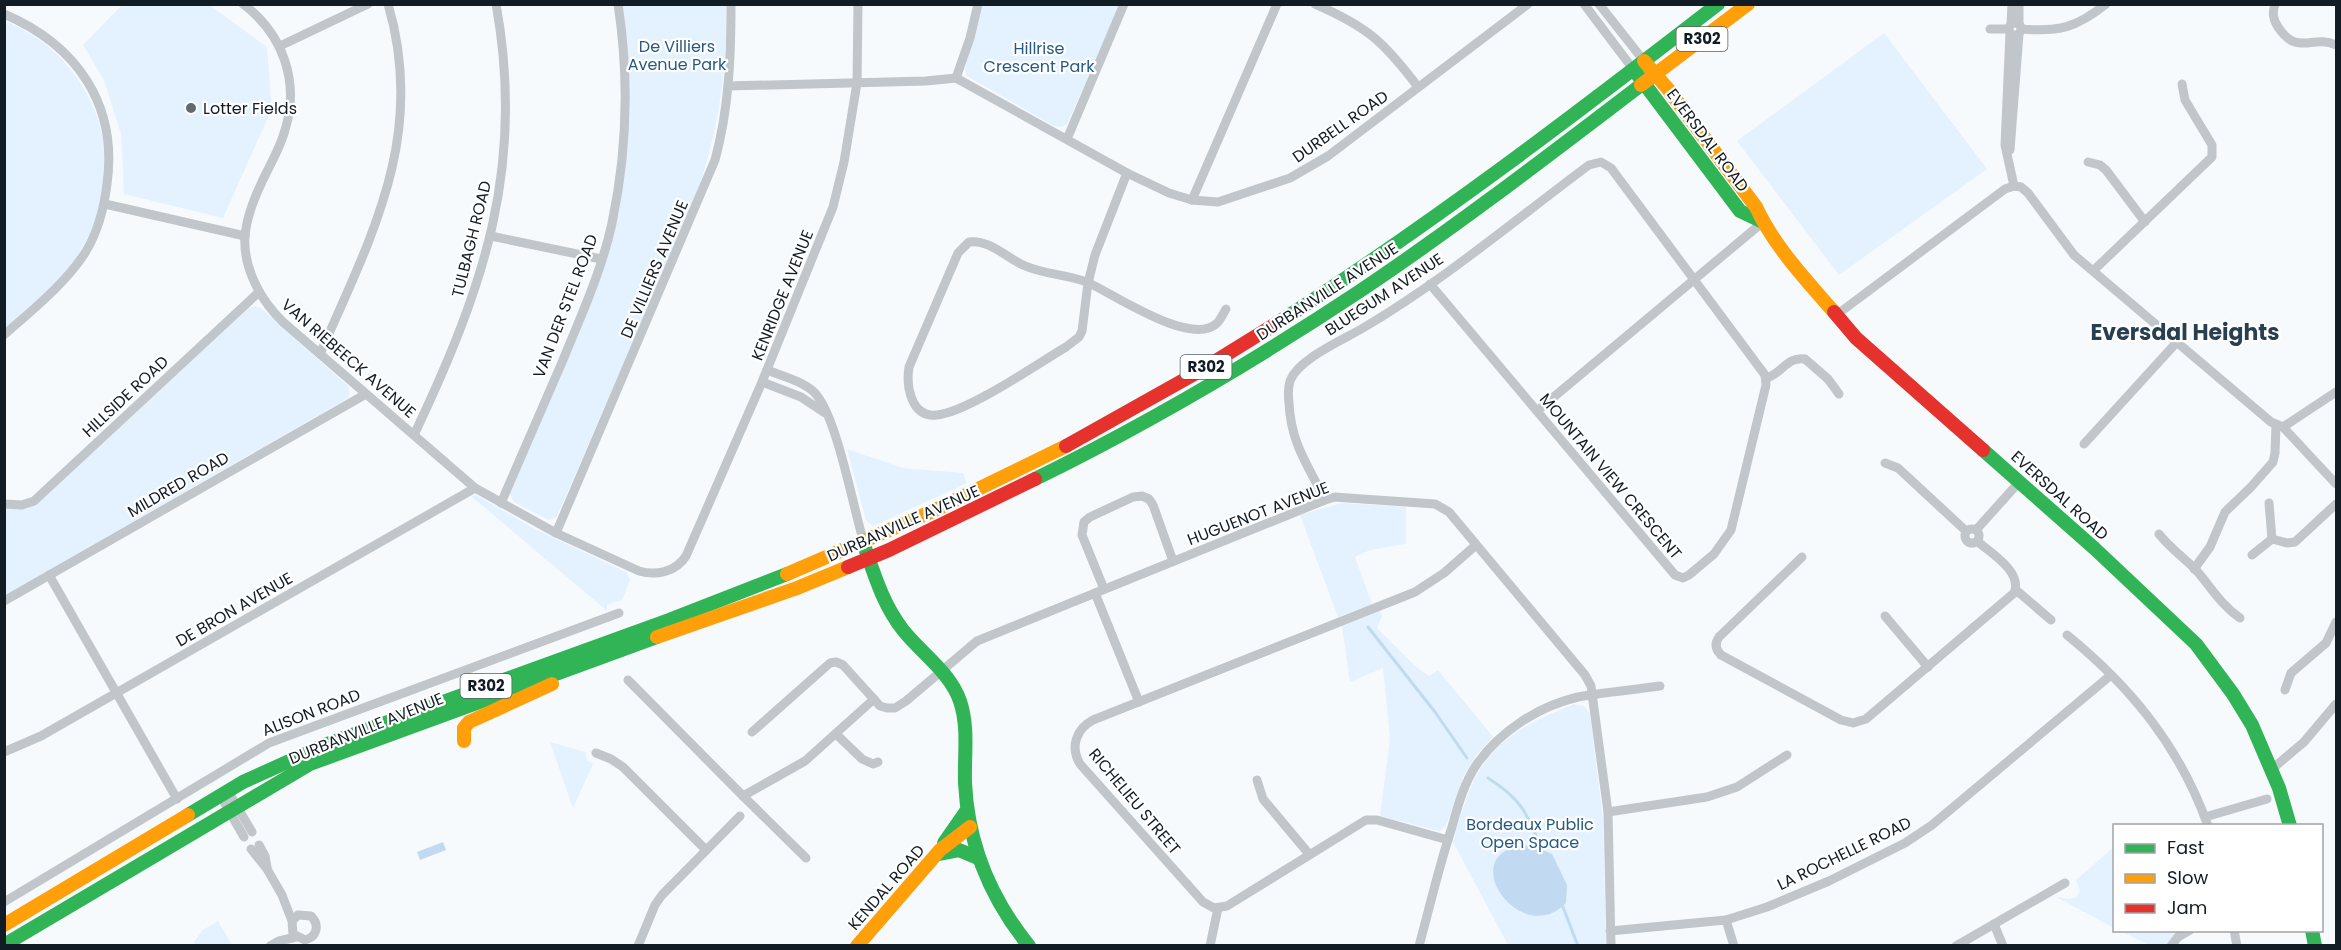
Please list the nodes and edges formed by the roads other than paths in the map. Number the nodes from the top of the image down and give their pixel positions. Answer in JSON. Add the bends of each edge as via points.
{"nodes":[{"id":1,"x":243,"y":4,"type":"edge"},
{"id":2,"x":368,"y":4,"type":"edge"},
{"id":3,"x":388,"y":4,"type":"edge"},
{"id":4,"x":496,"y":4,"type":"edge"},
{"id":5,"x":618,"y":4,"type":"edge"},
{"id":6,"x":731,"y":4,"type":"edge"},
{"id":7,"x":858,"y":4,"type":"edge"},
{"id":8,"x":978,"y":4,"type":"edge"},
{"id":9,"x":1124,"y":4,"type":"edge"},
{"id":10,"x":1276,"y":4,"type":"edge"},
{"id":11,"x":1315,"y":4,"type":"edge"},
{"id":12,"x":1528,"y":4,"type":"edge"},
{"id":13,"x":1584,"y":4,"type":"edge"},
{"id":14,"x":1599,"y":4,"type":"edge"},
{"id":15,"x":1718,"y":4,"type":"edge"},
{"id":16,"x":1748,"y":4,"type":"edge"},
{"id":17,"x":2012,"y":4,"type":"edge"},
{"id":18,"x":2019,"y":4,"type":"edge"},
{"id":19,"x":2106,"y":4,"type":"edge"},
{"id":20,"x":2275,"y":4,"type":"edge"},
{"id":21,"x":4,"y":14,"type":"edge"},
{"id":22,"x":1990,"y":29,"type":"dead end"},
{"id":23,"x":2015,"y":29,"type":"junction"},
{"id":24,"x":2337,"y":45,"type":"edge"},
{"id":25,"x":279,"y":46,"type":"junction"},
{"id":26,"x":1638,"y":65,"type":"junction"},
{"id":27,"x":956,"y":78,"type":"junction"},
{"id":28,"x":1649,"y":79,"type":"junction"},
{"id":29,"x":857,"y":83,"type":"junction"},
{"id":30,"x":2182,"y":84,"type":"dead end"},
{"id":31,"x":728,"y":86,"type":"junction"},
{"id":32,"x":1418,"y":87,"type":"junction"},
{"id":33,"x":1067,"y":139,"type":"junction"},
{"id":34,"x":2088,"y":162,"type":"dead end"},
{"id":35,"x":1127,"y":173,"type":"junction"},
{"id":36,"x":2014,"y":186,"type":"junction"},
{"id":37,"x":1192,"y":200,"type":"junction"},
{"id":38,"x":105,"y":204,"type":"junction"},
{"id":39,"x":1763,"y":222,"type":"junction"},
{"id":40,"x":2145,"y":222,"type":"junction"},
{"id":41,"x":245,"y":236,"type":"junction"},
{"id":42,"x":491,"y":236,"type":"junction"},
{"id":43,"x":601,"y":259,"type":"junction"},
{"id":44,"x":2094,"y":270,"type":"junction"},
{"id":45,"x":1694,"y":279,"type":"junction"},
{"id":46,"x":1088,"y":283,"type":"junction"},
{"id":47,"x":1430,"y":284,"type":"junction"},
{"id":48,"x":259,"y":292,"type":"junction"},
{"id":49,"x":1226,"y":309,"type":"dead end"},
{"id":50,"x":1835,"y":316,"type":"junction"},
{"id":51,"x":4,"y":335,"type":"edge"},
{"id":52,"x":2177,"y":342,"type":"junction"},
{"id":53,"x":320,"y":354,"type":"junction"},
{"id":54,"x":767,"y":370,"type":"junction"},
{"id":55,"x":1766,"y":378,"type":"junction"},
{"id":56,"x":762,"y":382,"type":"junction"},
{"id":57,"x":2337,"y":392,"type":"edge"},
{"id":58,"x":366,"y":394,"type":"junction"},
{"id":59,"x":1839,"y":394,"type":"dead end"},
{"id":60,"x":1537,"y":411,"type":"junction"},
{"id":61,"x":827,"y":414,"type":"junction"},
{"id":62,"x":2279,"y":426,"type":"junction"},
{"id":63,"x":414,"y":435,"type":"junction"},
{"id":64,"x":2084,"y":444,"type":"dead end"},
{"id":65,"x":1885,"y":463,"type":"dead end"},
{"id":66,"x":2020,"y":481,"type":"junction"},
{"id":67,"x":2337,"y":484,"type":"edge"},
{"id":68,"x":475,"y":488,"type":"junction"},
{"id":69,"x":1325,"y":500,"type":"junction"},
{"id":70,"x":501,"y":503,"type":"junction"},
{"id":71,"x":2269,"y":503,"type":"dead end"},
{"id":72,"x":4,"y":504,"type":"edge"},
{"id":73,"x":2337,"y":504,"type":"edge"},
{"id":74,"x":1971,"y":530,"type":"junction"},
{"id":75,"x":556,"y":533,"type":"junction"},
{"id":76,"x":2159,"y":534,"type":"dead end"},
{"id":77,"x":2272,"y":539,"type":"junction"},
{"id":78,"x":864,"y":543,"type":"junction"},
{"id":79,"x":1476,"y":545,"type":"junction"},
{"id":80,"x":2252,"y":555,"type":"dead end"},
{"id":81,"x":1802,"y":557,"type":"dead end"},
{"id":82,"x":869,"y":559,"type":"junction"},
{"id":83,"x":1173,"y":561,"type":"junction"},
{"id":84,"x":2194,"y":569,"type":"junction"},
{"id":85,"x":663,"y":572,"type":"joint"},
{"id":86,"x":49,"y":575,"type":"junction"},
{"id":87,"x":2016,"y":590,"type":"junction"},
{"id":88,"x":1100,"y":591,"type":"junction"},
{"id":89,"x":4,"y":601,"type":"edge"},
{"id":90,"x":619,"y":613,"type":"dead end"},
{"id":91,"x":1885,"y":616,"type":"dead end"},
{"id":92,"x":2240,"y":618,"type":"dead end"},
{"id":93,"x":2051,"y":620,"type":"dead end"},
{"id":94,"x":2337,"y":622,"type":"edge"},
{"id":95,"x":2067,"y":634,"type":"dead end"},
{"id":96,"x":604,"y":656,"type":"junction"},
{"id":97,"x":1928,"y":667,"type":"junction"},
{"id":98,"x":941,"y":672,"type":"junction"},
{"id":99,"x":2111,"y":675,"type":"junction"},
{"id":100,"x":628,"y":680,"type":"dead end"},
{"id":101,"x":1660,"y":686,"type":"dead end"},
{"id":102,"x":2284,"y":690,"type":"dead end"},
{"id":103,"x":117,"y":693,"type":"junction"},
{"id":104,"x":1593,"y":696,"type":"junction"},
{"id":105,"x":874,"y":699,"type":"junction"},
{"id":106,"x":1139,"y":702,"type":"junction"},
{"id":107,"x":2335,"y":709,"type":"edge"},
{"id":108,"x":752,"y":732,"type":"dead end"},
{"id":109,"x":836,"y":734,"type":"junction"},
{"id":110,"x":464,"y":741,"type":"dead end"},
{"id":111,"x":4,"y":752,"type":"edge"},
{"id":112,"x":596,"y":753,"type":"dead end"},
{"id":113,"x":1787,"y":755,"type":"dead end"},
{"id":114,"x":878,"y":762,"type":"dead end"},
{"id":115,"x":2272,"y":769,"type":"junction"},
{"id":116,"x":1257,"y":780,"type":"dead end"},
{"id":117,"x":224,"y":793,"type":"junction"},
{"id":118,"x":743,"y":796,"type":"junction"},
{"id":119,"x":177,"y":799,"type":"junction"},
{"id":120,"x":2267,"y":799,"type":"dead end"},
{"id":121,"x":233,"y":808,"type":"junction"},
{"id":122,"x":967,"y":810,"type":"junction"},
{"id":123,"x":1608,"y":812,"type":"junction"},
{"id":124,"x":740,"y":816,"type":"dead end"},
{"id":125,"x":2207,"y":821,"type":"edge"},
{"id":126,"x":2290,"y":824,"type":"edge"},
{"id":127,"x":970,"y":827,"type":"junction"},
{"id":128,"x":248,"y":835,"type":"dead end"},
{"id":129,"x":1448,"y":840,"type":"junction"},
{"id":130,"x":255,"y":847,"type":"dead end"},
{"id":131,"x":706,"y":850,"type":"junction"},
{"id":132,"x":938,"y":852,"type":"junction"},
{"id":133,"x":1309,"y":854,"type":"junction"},
{"id":134,"x":806,"y":858,"type":"dead end"},
{"id":135,"x":978,"y":858,"type":"junction"},
{"id":136,"x":2065,"y":883,"type":"dead end"},
{"id":137,"x":282,"y":895,"type":"junction"},
{"id":138,"x":4,"y":902,"type":"edge"},
{"id":139,"x":1218,"y":908,"type":"junction"},
{"id":140,"x":303,"y":914,"type":"junction"},
{"id":141,"x":1726,"y":920,"type":"junction"},
{"id":142,"x":291,"y":923,"type":"junction"},
{"id":143,"x":1994,"y":924,"type":"junction"},
{"id":144,"x":4,"y":925,"type":"edge"},
{"id":145,"x":1610,"y":931,"type":"junction"},
{"id":146,"x":2187,"y":932,"type":"edge"},
{"id":147,"x":296,"y":937,"type":"junction"},
{"id":148,"x":275,"y":943,"type":"edge"},
{"id":149,"x":4,"y":945,"type":"edge"},
{"id":150,"x":638,"y":945,"type":"edge"},
{"id":151,"x":857,"y":945,"type":"edge"},
{"id":152,"x":1029,"y":945,"type":"edge"},
{"id":153,"x":1210,"y":945,"type":"edge"},
{"id":154,"x":1419,"y":945,"type":"edge"},
{"id":155,"x":1611,"y":945,"type":"edge"},
{"id":156,"x":1734,"y":945,"type":"edge"},
{"id":157,"x":1956,"y":945,"type":"edge"},
{"id":158,"x":2003,"y":945,"type":"edge"},
{"id":159,"x":2171,"y":945,"type":"edge"}],
"edges":[{"from":1,"to":25,"type":"street","name":"VAN RIEBEECK AVENUE","via":[[268,27]]},
{"from":2,"to":25,"type":"street"},
{"from":3,"to":53,"type":"street","via":[[402,81],[393,171],[374,229]]},
{"from":4,"to":42,"type":"street","name":"TULBAGH ROAD","via":[[507,100],[503,169]]},
{"from":5,"to":43,"type":"street","name":"VAN DER STEL ROAD","via":[[624,58],[623,135],[618,190]]},
{"from":6,"to":31,"type":"street","name":"DE VILLIERS AVENUE"},
{"from":7,"to":29,"type":"street","name":"KENRIDGE AVENUE"},
{"from":8,"to":27,"type":"street"},
{"from":9,"to":33,"type":"street"},
{"from":10,"to":37,"type":"street"},
{"from":11,"to":32,"type":"street","via":[[1348,19],[1384,44]]},
{"from":12,"to":32,"type":"street","name":"DURBELL ROAD"},
{"from":13,"to":26,"type":"street"},
{"from":14,"to":26,"type":"street"},
{"from":15,"to":26,"type":"main road","name":"DURBANVILLE AVENUE","number":"R302"},
{"from":16,"to":28,"type":"main road","name":"DURBANVILLE AVENUE","number":"R302"},
{"from":17,"to":23,"type":"street"},
{"from":18,"to":23,"type":"street"},
{"from":19,"to":23,"type":"street","via":[[2076,24]]},
{"from":20,"to":24,"type":"street","via":[[2274,20],[2293,43]]},
{"from":21,"to":38,"type":"street","via":[[55,44],[80,70],[96,95],[110,146]]},
{"from":22,"to":23,"type":"street"},
{"from":23,"to":36,"type":"street","via":[[2011,144],[2007,158]]},
{"from":25,"to":41,"type":"street","name":"VAN RIEBEECK AVENUE","via":[[289,77],[289,116],[258,190]]},
{"from":26,"to":28,"type":"main road","name":"EVERSDAL ROAD"},
{"from":26,"to":78,"type":"main road","name":"DURBANVILLE AVENUE","number":"R302","via":[[1424,225],[1247,342],[1044,457]]},
{"from":27,"to":29,"type":"street"},
{"from":27,"to":33,"type":"street","name":"DURBELL ROAD"},
{"from":28,"to":39,"type":"main road","name":"EVERSDAL ROAD","via":[[1756,207]]},
{"from":28,"to":82,"type":"main road","name":"DURBANVILLE AVENUE","number":"R302","via":[[1418,250],[1256,357],[1088,453]]},
{"from":29,"to":31,"type":"street"},
{"from":29,"to":54,"type":"street","name":"KENRIDGE AVENUE","via":[[842,173],[832,207]]},
{"from":30,"to":40,"type":"street","via":[[2185,100],[2212,145],[2212,157]]},
{"from":31,"to":75,"type":"street","name":"DE VILLIERS AVENUE","via":[[710,173]]},
{"from":32,"to":37,"type":"street","name":"DURBELL ROAD","via":[[1328,156],[1290,178],[1218,202]]},
{"from":33,"to":35,"type":"street","name":"DURBELL ROAD"},
{"from":34,"to":40,"type":"street","via":[[2106,170]]},
{"from":35,"to":37,"type":"street","name":"DURBELL ROAD"},
{"from":35,"to":46,"type":"street","via":[[1101,236]]},
{"from":36,"to":44,"type":"street","via":[[2028,193],[2074,255]]},
{"from":36,"to":50,"type":"street"},
{"from":38,"to":41,"type":"street"},
{"from":38,"to":51,"type":"street","via":[[91,242],[76,265]]},
{"from":39,"to":45,"type":"street"},
{"from":39,"to":50,"type":"main road","name":"EVERSDAL ROAD"},
{"from":40,"to":44,"type":"street"},
{"from":41,"to":48,"type":"street","name":"VAN RIEBEECK AVENUE"},
{"from":42,"to":43,"type":"street"},
{"from":42,"to":63,"type":"street","name":"TULBAGH ROAD","via":[[466,314]]},
{"from":43,"to":70,"type":"street","name":"VAN DER STEL ROAD","via":[[576,329]]},
{"from":44,"to":52,"type":"street"},
{"from":45,"to":47,"type":"street","name":"BLUEGUM AVENUE","via":[[1611,168],[1601,162],[1589,165]]},
{"from":45,"to":55,"type":"street"},
{"from":45,"to":60,"type":"street"},
{"from":46,"to":46,"type":"street","via":[[1082,331],[1075,341],[945,414],[933,416],[914,403],[908,384],[909,367],[965,244],[983,243],[1037,271]]},
{"from":46,"to":49,"type":"street","via":[[1176,326],[1205,329],[1219,322]]},
{"from":47,"to":60,"type":"street","name":"MOUNTAIN VIEW CRESCENT"},
{"from":47,"to":69,"type":"street","name":"BLUEGUM AVENUE","via":[[1305,362],[1291,378],[1288,393],[1293,436]]},
{"from":48,"to":53,"type":"street","name":"VAN RIEBEECK AVENUE","via":[[276,316]]},
{"from":48,"to":72,"type":"street","name":"HILLSIDE ROAD","via":[[34,501],[25,505]]},
{"from":50,"to":66,"type":"main road","name":"EVERSDAL ROAD"},
{"from":52,"to":62,"type":"street"},
{"from":52,"to":64,"type":"street"},
{"from":53,"to":58,"type":"street","name":"VAN RIEBEECK AVENUE"},
{"from":54,"to":56,"type":"street","name":"KENRIDGE AVENUE"},
{"from":54,"to":61,"type":"street","via":[[811,390]]},
{"from":55,"to":59,"type":"street","via":[[1791,360],[1805,360]]},
{"from":55,"to":60,"type":"street","name":"MOUNTAIN VIEW CRESCENT","via":[[1731,530],[1714,554],[1683,578],[1675,575]]},
{"from":56,"to":61,"type":"street","via":[[801,397]]},
{"from":56,"to":85,"type":"street","name":"KENRIDGE AVENUE","via":[[686,556]]},
{"from":57,"to":62,"type":"street"},
{"from":58,"to":63,"type":"street","name":"VAN RIEBEECK AVENUE"},
{"from":58,"to":86,"type":"street","name":"MILDRED ROAD"},
{"from":61,"to":78,"type":"street"},
{"from":62,"to":67,"type":"street"},
{"from":62,"to":84,"type":"street","via":[[2273,462],[2221,517],[2210,547]]},
{"from":63,"to":68,"type":"street","name":"VAN RIEBEECK AVENUE"},
{"from":65,"to":74,"type":"street","via":[[1898,468]]},
{"from":66,"to":74,"type":"street"},
{"from":66,"to":115,"type":"main road","name":"EVERSDAL ROAD","via":[[2196,644],[2242,707]]},
{"from":68,"to":70,"type":"street","name":"VAN RIEBEECK AVENUE"},
{"from":68,"to":103,"type":"street","name":"DE BRON AVENUE"},
{"from":69,"to":79,"type":"street","name":"HUGUENOT AVENUE","via":[[1335,497],[1435,504],[1445,508]]},
{"from":69,"to":83,"type":"street","name":"HUGUENOT AVENUE"},
{"from":70,"to":75,"type":"street","name":"VAN RIEBEECK AVENUE"},
{"from":71,"to":77,"type":"street"},
{"from":73,"to":77,"type":"street","via":[[2295,542]]},
{"from":74,"to":87,"type":"street","via":[[1979,536],[1977,541],[2012,572]]},
{"from":75,"to":85,"type":"street","name":"VAN RIEBEECK AVENUE","via":[[639,571]]},
{"from":76,"to":84,"type":"street"},
{"from":77,"to":80,"type":"street"},
{"from":78,"to":82,"type":"main road"},
{"from":78,"to":117,"type":"main road","name":"DURBANVILLE AVENUE","number":"R302","via":[[716,602],[302,753]]},
{"from":79,"to":104,"type":"street","name":"HUGUENOT AVENUE","via":[[1585,675]]},
{"from":79,"to":106,"type":"street","name":"RICHELIEU STREET","via":[[1415,592]]},
{"from":81,"to":97,"type":"street","via":[[1719,637],[1718,652],[1853,723],[1866,719]]},
{"from":82,"to":96,"type":"main road","name":"DURBANVILLE AVENUE","number":"R302"},
{"from":82,"to":98,"type":"main road","via":[[894,618]]},
{"from":83,"to":88,"type":"street","name":"HUGUENOT AVENUE"},
{"from":83,"to":88,"type":"street","via":[[1153,505],[1146,498],[1133,497],[1090,517],[1083,526],[1082,535]]},
{"from":84,"to":92,"type":"street","via":[[2214,595]]},
{"from":86,"to":89,"type":"street","name":"MILDRED ROAD"},
{"from":86,"to":103,"type":"street"},
{"from":87,"to":93,"type":"street"},
{"from":87,"to":97,"type":"street"},
{"from":88,"to":98,"type":"street","name":"HUGUENOT AVENUE","via":[[977,641]]},
{"from":88,"to":106,"type":"street"},
{"from":90,"to":119,"type":"street","name":"ALISON ROAD","via":[[269,743]]},
{"from":91,"to":97,"type":"street"},
{"from":94,"to":102,"type":"street","via":[[2326,642],[2291,673]]},
{"from":95,"to":99,"type":"street"},
{"from":96,"to":110,"type":"main road","via":[[577,673],[472,720],[464,728]]},
{"from":96,"to":121,"type":"main road","name":"DURBANVILLE AVENUE","number":"R302","via":[[310,764]]},
{"from":98,"to":105,"type":"street","name":"HUGUENOT AVENUE","via":[[895,708],[884,707]]},
{"from":98,"to":122,"type":"main road","via":[[962,707]]},
{"from":99,"to":125,"type":"street","via":[[2156,724],[2185,772]]},
{"from":99,"to":141,"type":"street","name":"LA ROCHELLE ROAD","via":[[1932,825],[1905,843],[1829,881]]},
{"from":100,"to":118,"type":"street"},
{"from":101,"to":104,"type":"street"},
{"from":103,"to":111,"type":"street","name":"DE BRON AVENUE"},
{"from":103,"to":119,"type":"street"},
{"from":104,"to":123,"type":"street","name":"HUGUENOT AVENUE"},
{"from":104,"to":129,"type":"street","via":[[1526,719],[1491,747],[1465,785]]},
{"from":105,"to":108,"type":"street","via":[[843,665],[833,662]]},
{"from":105,"to":109,"type":"street"},
{"from":106,"to":139,"type":"street","name":"RICHELIEU STREET","via":[[1083,727],[1075,742],[1077,759],[1203,902]]},
{"from":107,"to":115,"type":"street"},
{"from":109,"to":114,"type":"street","via":[[862,759]]},
{"from":109,"to":118,"type":"street","via":[[805,761]]},
{"from":112,"to":131,"type":"street","via":[[623,767]]},
{"from":113,"to":123,"type":"street","via":[[1722,793],[1690,802]]},
{"from":115,"to":126,"type":"main road","name":"EVERSDAL ROAD"},
{"from":116,"to":133,"type":"street","via":[[1263,799]]},
{"from":117,"to":121,"type":"street"},
{"from":117,"to":144,"type":"main road","name":"DURBANVILLE AVENUE","number":"R302"},
{"from":118,"to":134,"type":"street"},
{"from":119,"to":138,"type":"street","name":"ALISON ROAD"},
{"from":120,"to":125,"type":"street"},
{"from":121,"to":128,"type":"street"},
{"from":121,"to":149,"type":"main road","name":"DURBANVILLE AVENUE","number":"R302"},
{"from":122,"to":127,"type":"main road"},
{"from":122,"to":132,"type":"main road","name":"KENDAL ROAD"},
{"from":123,"to":145,"type":"street","name":"HUGUENOT AVENUE"},
{"from":124,"to":131,"type":"street"},
{"from":127,"to":132,"type":"main road","name":"KENDAL ROAD"},
{"from":127,"to":135,"type":"main road"},
{"from":129,"to":133,"type":"street","via":[[1370,820]]},
{"from":129,"to":154,"type":"street"},
{"from":130,"to":137,"type":"street"},
{"from":131,"to":150,"type":"street","via":[[662,895]]},
{"from":132,"to":135,"type":"main road","via":[[957,849]]},
{"from":132,"to":151,"type":"main road","name":"KENDAL ROAD"},
{"from":133,"to":139,"type":"street"},
{"from":135,"to":152,"type":"main road","via":[[1000,906]]},
{"from":136,"to":143,"type":"street"},
{"from":137,"to":140,"type":"street"},
{"from":137,"to":142,"type":"street"},
{"from":139,"to":153,"type":"street"},
{"from":140,"to":142,"type":"street"},
{"from":140,"to":147,"type":"street","via":[[314,919],[315,932],[309,939]]},
{"from":141,"to":145,"type":"street","name":"LA ROCHELLE ROAD"},
{"from":141,"to":156,"type":"street"},
{"from":142,"to":147,"type":"street"},
{"from":142,"to":148,"type":"street"},
{"from":143,"to":157,"type":"street"},
{"from":143,"to":158,"type":"street"},
{"from":145,"to":155,"type":"street","name":"HUGUENOT AVENUE"},
{"from":146,"to":159,"type":"street"},
{"from":147,"to":148,"type":"street"}]}
